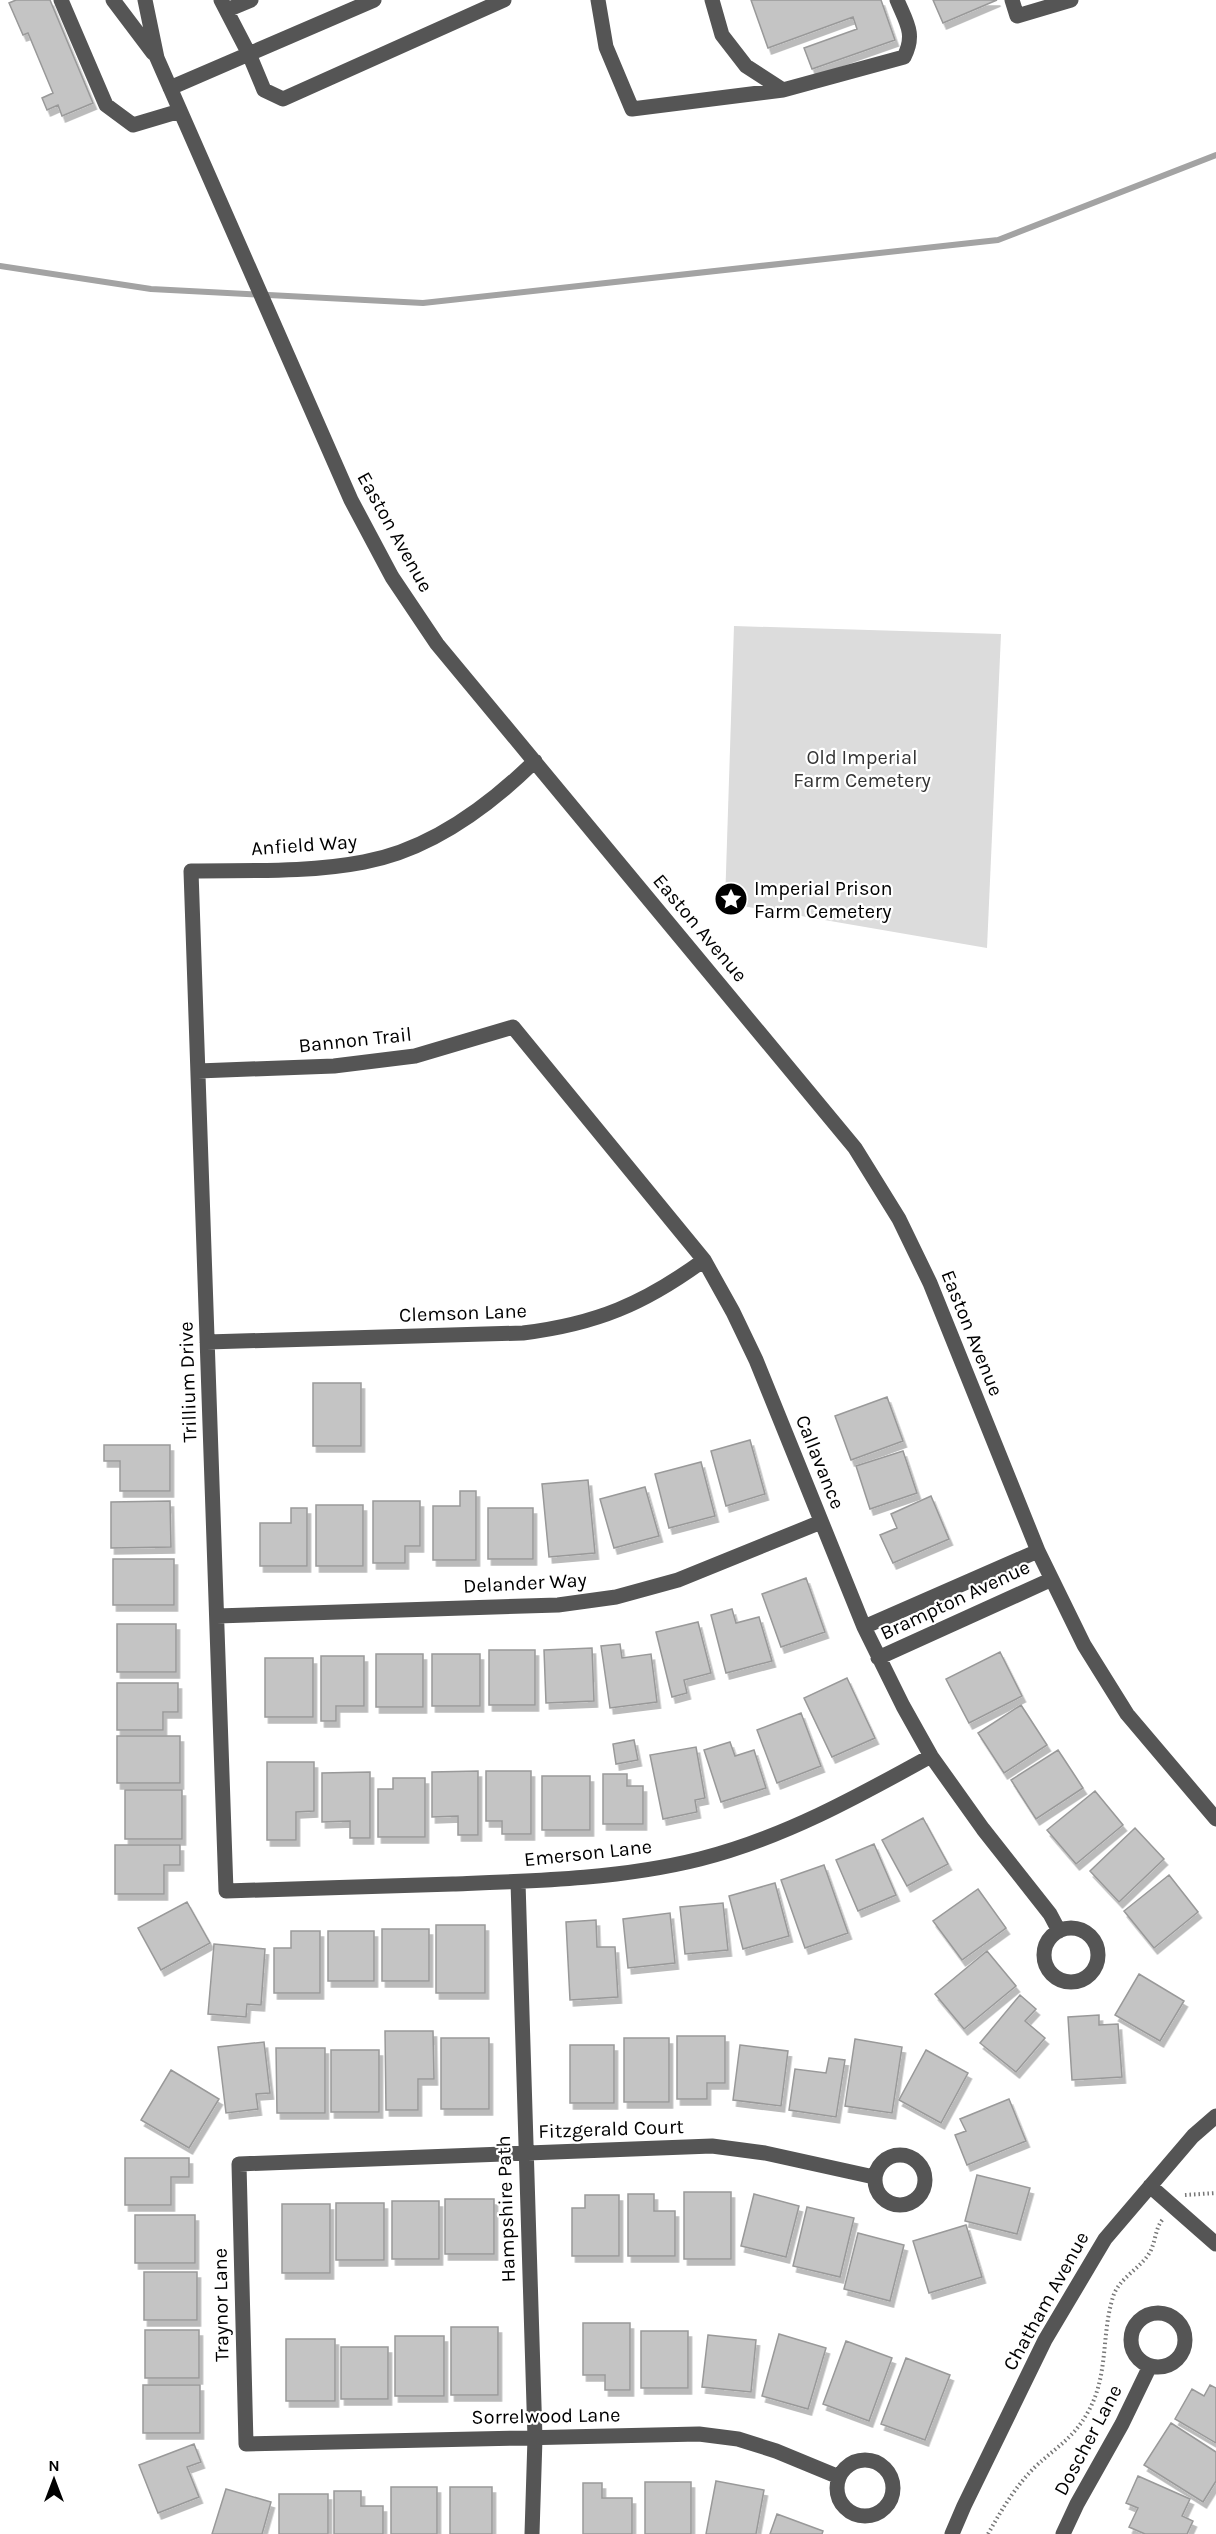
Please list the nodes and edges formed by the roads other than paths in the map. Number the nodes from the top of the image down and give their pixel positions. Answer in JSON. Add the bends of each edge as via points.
{"nodes":[{"id":1,"x":61,"y":0,"type":"edge"},
{"id":2,"x":113,"y":0,"type":"edge"},
{"id":3,"x":145,"y":0,"type":"edge"},
{"id":4,"x":251,"y":0,"type":"edge"},
{"id":5,"x":374,"y":0,"type":"edge"},
{"id":6,"x":504,"y":0,"type":"edge"},
{"id":7,"x":598,"y":0,"type":"edge"},
{"id":8,"x":712,"y":0,"type":"edge"},
{"id":9,"x":897,"y":0,"type":"edge"},
{"id":10,"x":1012,"y":0,"type":"edge"},
{"id":11,"x":1071,"y":0,"type":"edge"},
{"id":12,"x":224,"y":5,"type":"edge"},
{"id":13,"x":249,"y":54,"type":"junction"},
{"id":14,"x":157,"y":58,"type":"junction"},
{"id":15,"x":170,"y":88,"type":"junction"},
{"id":16,"x":783,"y":90,"type":"junction"},
{"id":17,"x":180,"y":111,"type":"junction"},
{"id":18,"x":535,"y":761,"type":"junction"},
{"id":19,"x":191,"y":871,"type":"joint"},
{"id":20,"x":513,"y":1028,"type":"joint"},
{"id":21,"x":198,"y":1071,"type":"junction"},
{"id":22,"x":704,"y":1260,"type":"junction"},
{"id":23,"x":207,"y":1342,"type":"junction"},
{"id":24,"x":821,"y":1522,"type":"junction"},
{"id":25,"x":1038,"y":1551,"type":"junction"},
{"id":26,"x":1050,"y":1580,"type":"junction"},
{"id":27,"x":217,"y":1616,"type":"junction"},
{"id":28,"x":864,"y":1627,"type":"junction"},
{"id":29,"x":878,"y":1658,"type":"junction"},
{"id":30,"x":931,"y":1756,"type":"junction"},
{"id":31,"x":1216,"y":1819,"type":"edge"},
{"id":32,"x":518,"y":1882,"type":"junction"},
{"id":33,"x":226,"y":1891,"type":"joint"},
{"id":34,"x":1059,"y":1931,"type":"dead end"},
{"id":35,"x":1216,"y":2116,"type":"edge"},
{"id":36,"x":525,"y":2153,"type":"junction"},
{"id":37,"x":239,"y":2164,"type":"joint"},
{"id":38,"x":874,"y":2177,"type":"dead end"},
{"id":39,"x":1150,"y":2186,"type":"junction"},
{"id":40,"x":1216,"y":2244,"type":"edge"},
{"id":41,"x":1150,"y":2366,"type":"dead end"},
{"id":42,"x":536,"y":2438,"type":"junction"},
{"id":43,"x":246,"y":2444,"type":"joint"},
{"id":44,"x":839,"y":2477,"type":"dead end"},
{"id":45,"x":532,"y":2534,"type":"edge"},
{"id":46,"x":952,"y":2534,"type":"edge"},
{"id":47,"x":1063,"y":2534,"type":"edge"}],
"edges":[{"from":1,"to":17,"type":"street","via":[[106,105],[133,125]]},
{"from":2,"to":14,"type":"street","name":"Easton Avenue"},
{"from":3,"to":14,"type":"street","name":"Easton Avenue"},
{"from":4,"to":12,"type":"street"},
{"from":5,"to":13,"type":"street"},
{"from":6,"to":13,"type":"street","via":[[283,99],[264,90]]},
{"from":7,"to":16,"type":"street","via":[[606,47],[632,109]]},
{"from":8,"to":16,"type":"street","via":[[722,35],[746,66]]},
{"from":9,"to":16,"type":"street","via":[[909,29],[910,45],[904,57]]},
{"from":10,"to":11,"type":"street","via":[[1017,16]]},
{"from":12,"to":13,"type":"street"},
{"from":13,"to":15,"type":"street"},
{"from":14,"to":15,"type":"street","name":"Easton Avenue"},
{"from":15,"to":17,"type":"street","name":"Easton Avenue"},
{"from":17,"to":18,"type":"street","name":"Easton Avenue","via":[[351,500],[392,577],[437,644]]},
{"from":18,"to":19,"type":"street","name":"Anfield Way","via":[[504,792],[415,847],[366,862],[306,869]]},
{"from":18,"to":25,"type":"street","name":"Easton Avenue","via":[[855,1148],[899,1219],[930,1284]]},
{"from":19,"to":21,"type":"street","name":"Trillium Drive"},
{"from":20,"to":21,"type":"street","name":"Bannon Trail","via":[[415,1056],[334,1066]]},
{"from":20,"to":22,"type":"street","name":"Callavance"},
{"from":21,"to":23,"type":"street","name":"Trillium Drive"},
{"from":22,"to":23,"type":"street","name":"Clemson Lane","via":[[643,1300],[600,1318],[560,1328],[511,1333]]},
{"from":22,"to":24,"type":"street","name":"Callavance","via":[[756,1360]]},
{"from":23,"to":27,"type":"street","name":"Trillium Drive"},
{"from":24,"to":27,"type":"street","name":"Delander Way","via":[[678,1580],[616,1597],[558,1605]]},
{"from":24,"to":28,"type":"street","name":"Callavance"},
{"from":25,"to":26,"type":"street","name":"Easton Avenue"},
{"from":25,"to":28,"type":"street","name":"Brampton Avenue"},
{"from":26,"to":29,"type":"street","name":"Brampton Avenue"},
{"from":26,"to":31,"type":"street","name":"Easton Avenue","via":[[1127,1714]]},
{"from":27,"to":33,"type":"street","name":"Trillium Drive"},
{"from":28,"to":29,"type":"street","name":"Callavance"},
{"from":29,"to":30,"type":"street","name":"Callavance"},
{"from":30,"to":32,"type":"street","name":"Emerson Lane","via":[[811,1819],[700,1859],[608,1875]]},
{"from":30,"to":34,"type":"street","name":"Callavance"},
{"from":32,"to":33,"type":"street","name":"Emerson Lane"},
{"from":32,"to":36,"type":"street","name":"Hampshire Path"},
{"from":35,"to":39,"type":"street","name":"Chatham Avenue","via":[[1193,2136]]},
{"from":36,"to":37,"type":"street","name":"Fitzgerald Court"},
{"from":36,"to":38,"type":"street","name":"Fitzgerald Court","via":[[712,2146],[765,2153]]},
{"from":36,"to":42,"type":"street","name":"Hampshire Path"},
{"from":37,"to":43,"type":"street","name":"Traynor Lane"},
{"from":39,"to":40,"type":"street"},
{"from":39,"to":46,"type":"street","name":"Chatham Avenue","via":[[1104,2239],[1045,2340]]},
{"from":41,"to":47,"type":"street","name":"Doscher Lane"},
{"from":42,"to":43,"type":"street","name":"Sorrelwood Lane"},
{"from":42,"to":44,"type":"street","name":"Sorrelwood Lane","via":[[719,2436],[776,2451]]},
{"from":42,"to":45,"type":"street","name":"Hampshire Path"}]}
